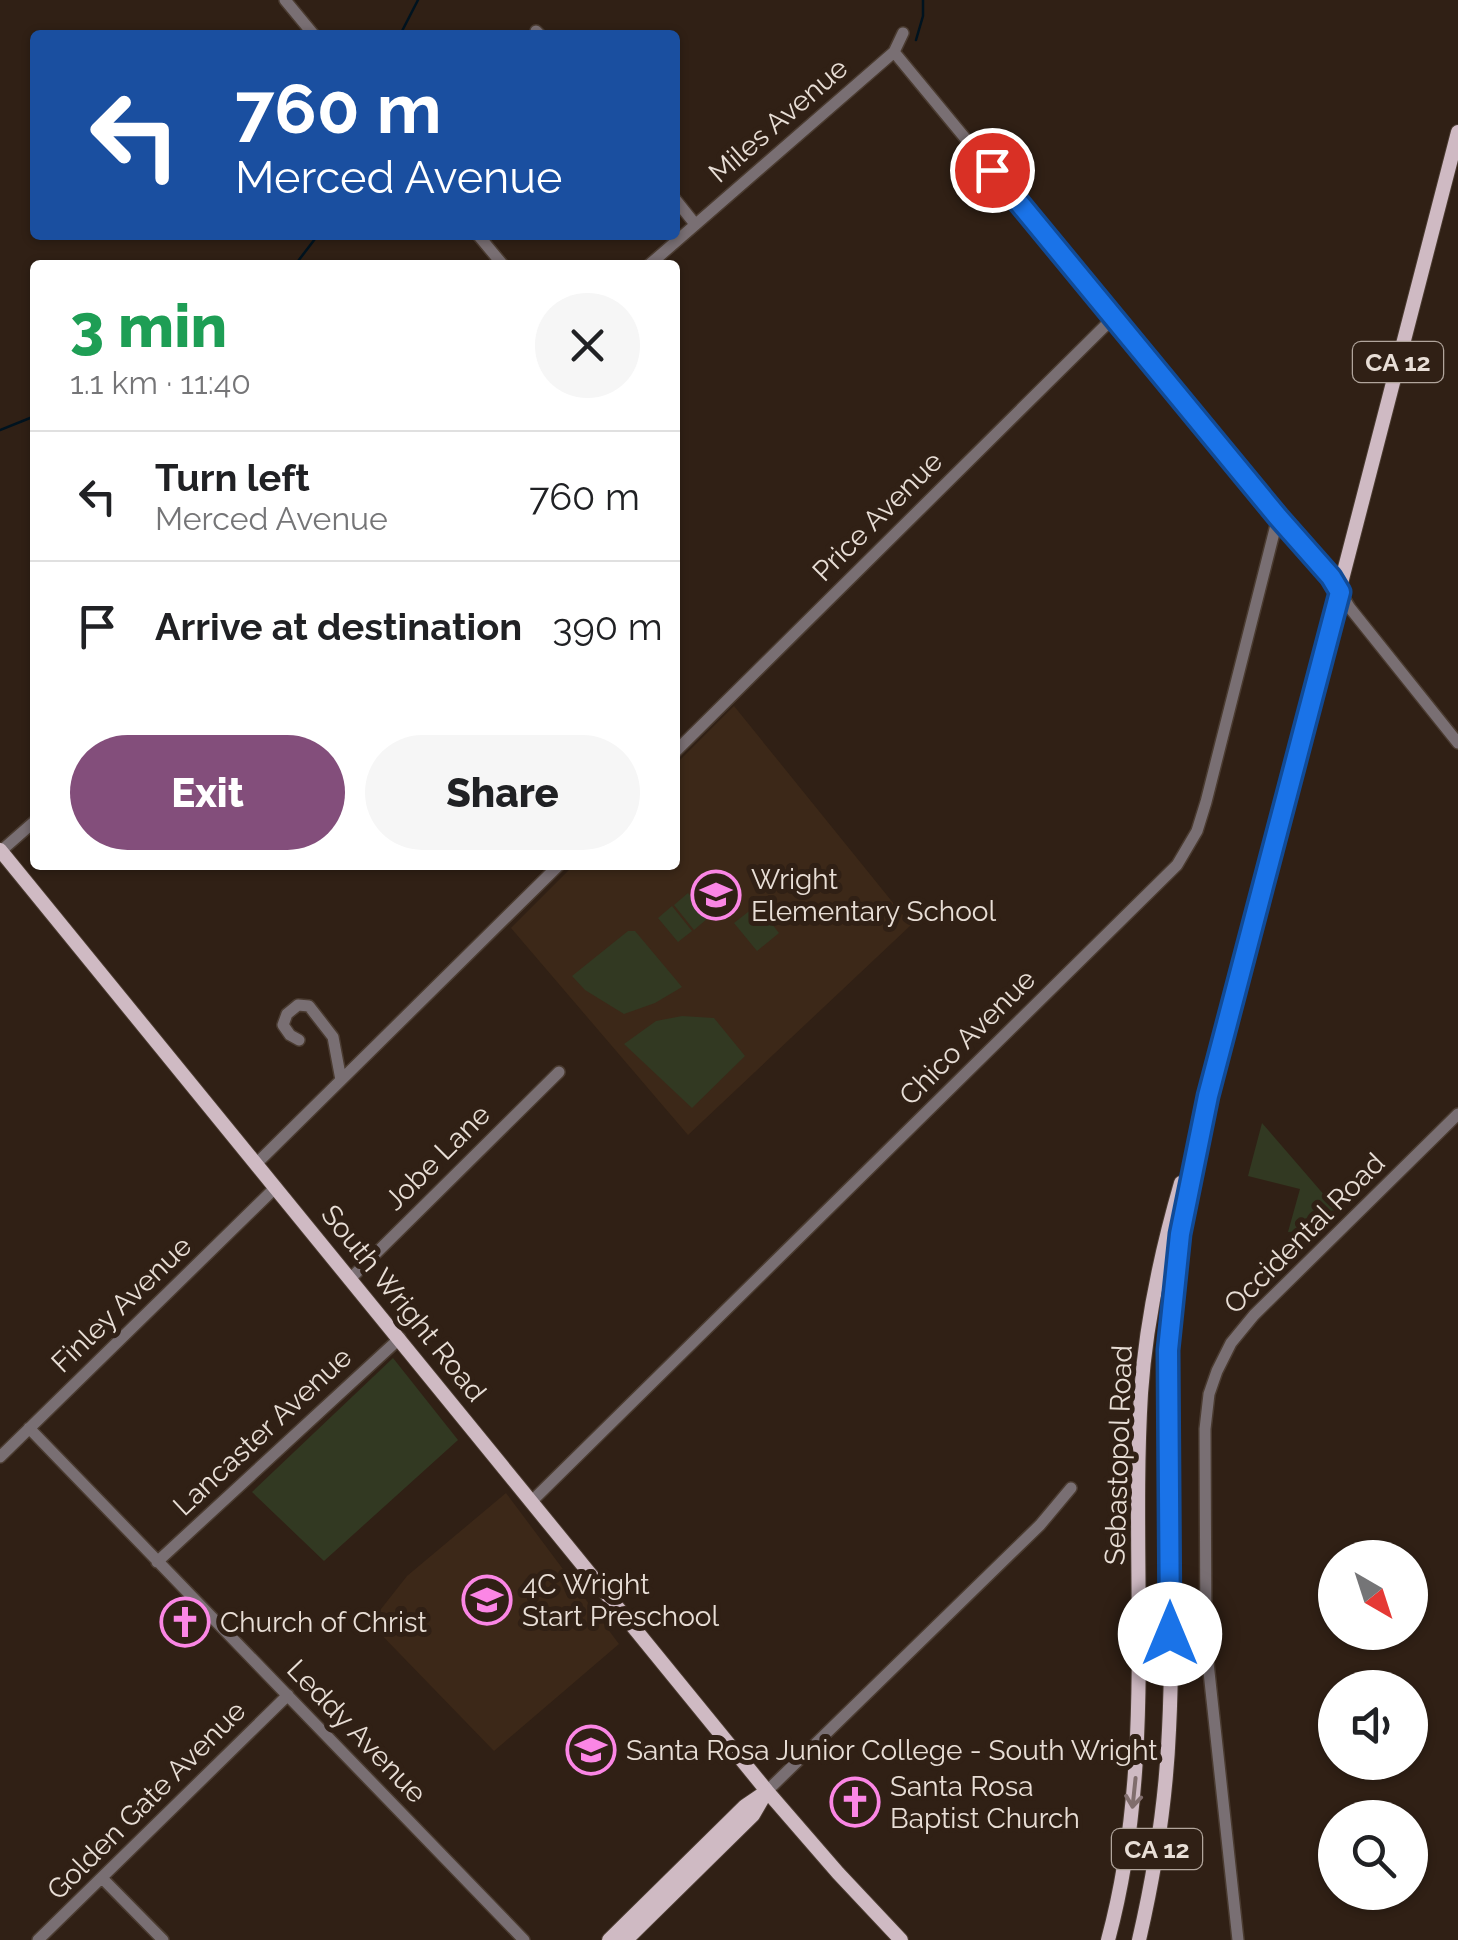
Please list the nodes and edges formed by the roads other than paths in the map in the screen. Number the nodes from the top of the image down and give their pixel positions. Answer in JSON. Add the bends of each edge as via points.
{"nodes":[{"id":1,"x":285,"y":0,"type":"edge"},
{"id":2,"x":310,"y":30,"type":"edge"},
{"id":3,"x":903,"y":32,"type":"dead end"},
{"id":4,"x":894,"y":52,"type":"junction"},
{"id":5,"x":1458,"y":132,"type":"edge"},
{"id":6,"x":680,"y":205,"type":"edge"},
{"id":7,"x":695,"y":224,"type":"junction"},
{"id":8,"x":680,"y":237,"type":"edge"},
{"id":9,"x":482,"y":240,"type":"edge"},
{"id":10,"x":677,"y":240,"type":"edge"},
{"id":11,"x":498,"y":260,"type":"edge"},
{"id":12,"x":655,"y":260,"type":"edge"},
{"id":13,"x":1114,"y":317,"type":"junction"},
{"id":14,"x":1278,"y":517,"type":"junction"},
{"id":15,"x":1340,"y":592,"type":"junction"},
{"id":16,"x":1458,"y":743,"type":"edge"},
{"id":17,"x":680,"y":747,"type":"edge"},
{"id":18,"x":30,"y":825,"type":"edge"},
{"id":19,"x":1,"y":850,"type":"edge"},
{"id":20,"x":554,"y":870,"type":"edge"},
{"id":21,"x":299,"y":1040,"type":"dead end"},
{"id":22,"x":558,"y":1072,"type":"dead end"},
{"id":23,"x":342,"y":1080,"type":"junction"},
{"id":24,"x":1208,"y":1096,"type":"junction"},
{"id":25,"x":1458,"y":1114,"type":"edge"},
{"id":26,"x":257,"y":1163,"type":"junction"},
{"id":27,"x":276,"y":1186,"type":"junction"},
{"id":28,"x":351,"y":1278,"type":"junction"},
{"id":29,"x":400,"y":1338,"type":"junction"},
{"id":30,"x":29,"y":1428,"type":"junction"},
{"id":31,"x":0,"y":1457,"type":"edge"},
{"id":32,"x":1072,"y":1488,"type":"dead end"},
{"id":33,"x":533,"y":1500,"type":"junction"},
{"id":34,"x":157,"y":1562,"type":"junction"},
{"id":35,"x":288,"y":1695,"type":"junction"},
{"id":36,"x":768,"y":1791,"type":"junction"},
{"id":37,"x":102,"y":1878,"type":"junction"},
{"id":38,"x":156,"y":1938,"type":"edge"},
{"id":39,"x":1108,"y":1938,"type":"edge"},
{"id":40,"x":38,"y":1940,"type":"edge"},
{"id":41,"x":524,"y":1940,"type":"edge"},
{"id":42,"x":609,"y":1940,"type":"edge"},
{"id":43,"x":626,"y":1940,"type":"edge"},
{"id":44,"x":901,"y":1940,"type":"edge"},
{"id":45,"x":1139,"y":1940,"type":"edge"},
{"id":46,"x":1238,"y":1940,"type":"edge"}],
"edges":[{"from":1,"to":2,"type":"street"},
{"from":3,"to":4,"type":"street"},
{"from":4,"to":7,"type":"street","name":"Miles Avenue"},
{"from":4,"to":13,"type":"street"},
{"from":5,"to":15,"type":"main road","name":"Sebastopol Road","number":"CA 12"},
{"from":6,"to":7,"type":"street"},
{"from":7,"to":8,"type":"street","name":"Miles Avenue"},
{"from":9,"to":11,"type":"street"},
{"from":10,"to":12,"type":"street","name":"Miles Avenue"},
{"from":13,"to":14,"type":"street"},
{"from":13,"to":17,"type":"street","name":"Price Avenue"},
{"from":14,"to":15,"type":"street"},
{"from":14,"to":33,"type":"street","name":"Chico Avenue","via":[[1206,802],[1177,866]]},
{"from":15,"to":16,"type":"street"},
{"from":15,"to":24,"type":"main road","name":"Sebastopol Road","number":"CA 12"},
{"from":18,"to":19,"type":"street"},
{"from":19,"to":26,"type":"main road","name":"South Wright Road"},
{"from":20,"to":23,"type":"street"},
{"from":21,"to":23,"type":"street","via":[[283,1025],[286,1014],[308,1006],[333,1037]]},
{"from":22,"to":28,"type":"street","name":"Jobe Lane"},
{"from":23,"to":26,"type":"street"},
{"from":24,"to":39,"type":"main road","name":"Sebastopol Road","number":"CA 12","one_way":true,"via":[[1164,1245],[1147,1332],[1139,1451],[1140,1721],[1130,1826]]},
{"from":24,"to":45,"type":"main road","name":"Sebastopol Road","number":"CA 12","via":[[1171,1302],[1170,1727],[1158,1847]]},
{"from":25,"to":46,"type":"street","name":"Occidental Road","via":[[1254,1315],[1226,1352],[1209,1394],[1206,1644]]},
{"from":26,"to":27,"type":"main road","name":"South Wright Road"},
{"from":27,"to":28,"type":"main road","name":"South Wright Road"},
{"from":27,"to":30,"type":"street","name":"Finley Avenue"},
{"from":28,"to":29,"type":"main road","name":"South Wright Road"},
{"from":29,"to":33,"type":"main road","name":"South Wright Road"},
{"from":29,"to":34,"type":"street","name":"Lancaster Avenue"},
{"from":30,"to":31,"type":"street","name":"Finley Avenue"},
{"from":30,"to":34,"type":"street","name":"Leddy Avenue"},
{"from":32,"to":36,"type":"street","name":"Sebastopol Road"},
{"from":33,"to":36,"type":"main road","name":"South Wright Road"},
{"from":34,"to":35,"type":"street","name":"Leddy Avenue"},
{"from":35,"to":37,"type":"street","name":"Golden Gate Avenue"},
{"from":35,"to":41,"type":"street","name":"Leddy Avenue"},
{"from":36,"to":42,"type":"main road","name":"Sebastopol Road"},
{"from":36,"to":43,"type":"main road","name":"Sebastopol Road","via":[[753,1815]]},
{"from":36,"to":44,"type":"main road","name":"South Wright Road"},
{"from":37,"to":38,"type":"street"},
{"from":37,"to":40,"type":"street","name":"Golden Gate Avenue"}]}
